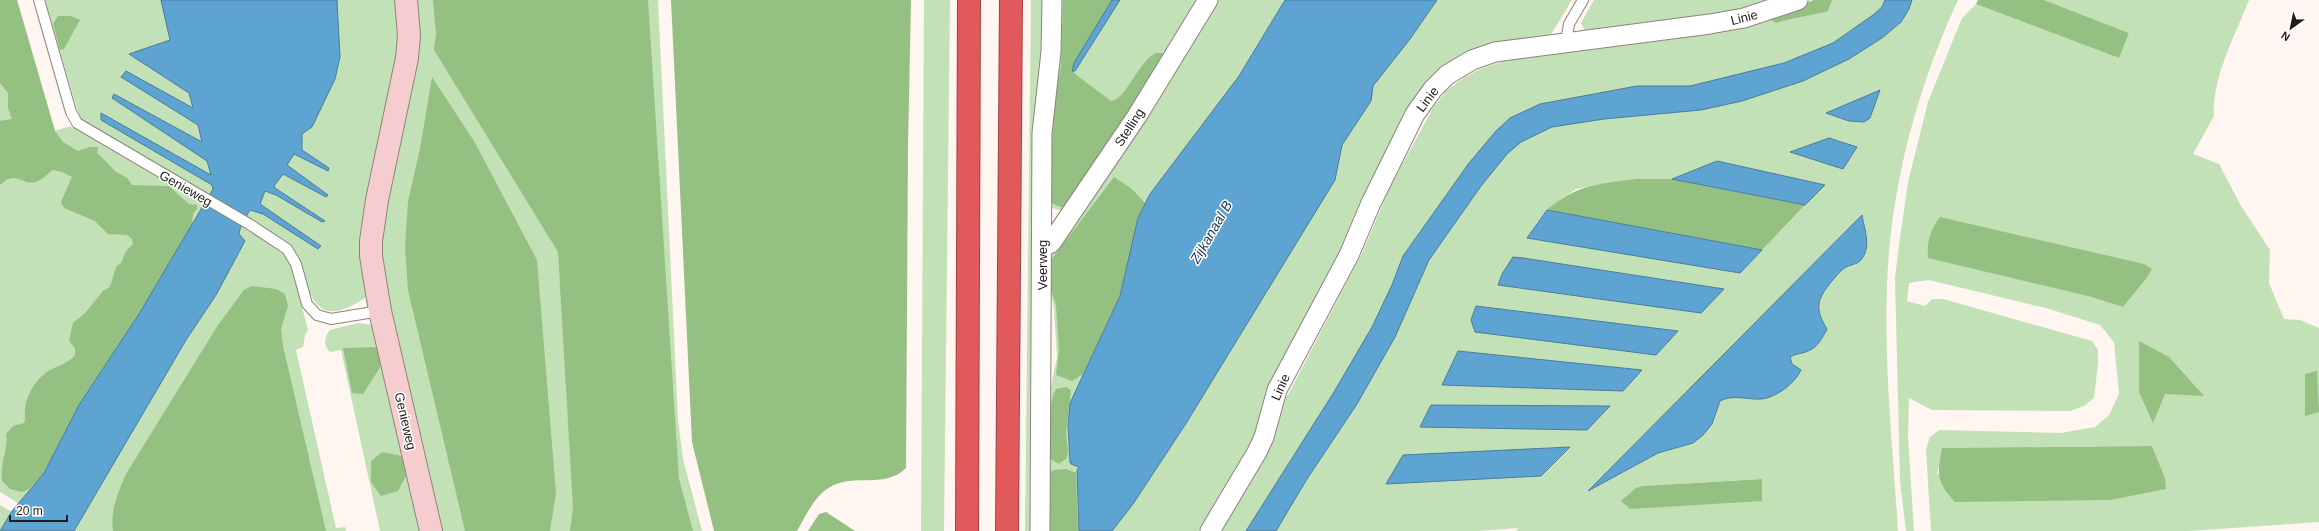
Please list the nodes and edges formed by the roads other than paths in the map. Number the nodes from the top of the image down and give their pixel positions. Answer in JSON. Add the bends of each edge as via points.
{"nodes":[{"id":1,"x":39,"y":0,"type":"edge"},
{"id":2,"x":406,"y":0,"type":"edge"},
{"id":3,"x":969,"y":0,"type":"edge"},
{"id":4,"x":1011,"y":0,"type":"edge"},
{"id":5,"x":1052,"y":0,"type":"edge"},
{"id":6,"x":1208,"y":0,"type":"edge"},
{"id":7,"x":1583,"y":0,"type":"edge"},
{"id":8,"x":1798,"y":0,"type":"edge"},
{"id":9,"x":1566,"y":42,"type":"junction"},
{"id":10,"x":1043,"y":247,"type":"junction"},
{"id":11,"x":380,"y":311,"type":"junction"},
{"id":12,"x":431,"y":531,"type":"edge"},
{"id":13,"x":967,"y":531,"type":"edge"},
{"id":14,"x":1007,"y":531,"type":"edge"},
{"id":15,"x":1040,"y":531,"type":"edge"},
{"id":16,"x":1210,"y":531,"type":"edge"}],
"edges":[{"from":1,"to":11,"type":"lane","name":"Genieweg","via":[[71,112],[77,124],[281,245],[292,256],[308,304],[317,315],[331,319]]},
{"from":2,"to":11,"type":"street","name":"Genieweg","via":[[409,35],[407,58],[377,200],[371,241],[372,271]]},
{"from":3,"to":13,"type":"highway"},
{"from":4,"to":14,"type":"highway"},
{"from":5,"to":10,"type":"street","name":"Veerweg","via":[[1051,52],[1042,133]]},
{"from":6,"to":10,"type":"street","name":"Stelling","via":[[1164,74],[1090,187],[1051,243]]},
{"from":7,"to":9,"type":"lane","via":[[1569,24]]},
{"from":8,"to":9,"type":"street","name":"Linie","via":[[1730,21]]},
{"from":9,"to":16,"type":"street","name":"Linie","via":[[1484,55],[1447,75],[1426,97],[1371,203],[1347,260],[1278,390],[1257,452]]},
{"from":10,"to":15,"type":"street","name":"Veerweg"},
{"from":11,"to":12,"type":"street","name":"Genieweg"}]}
